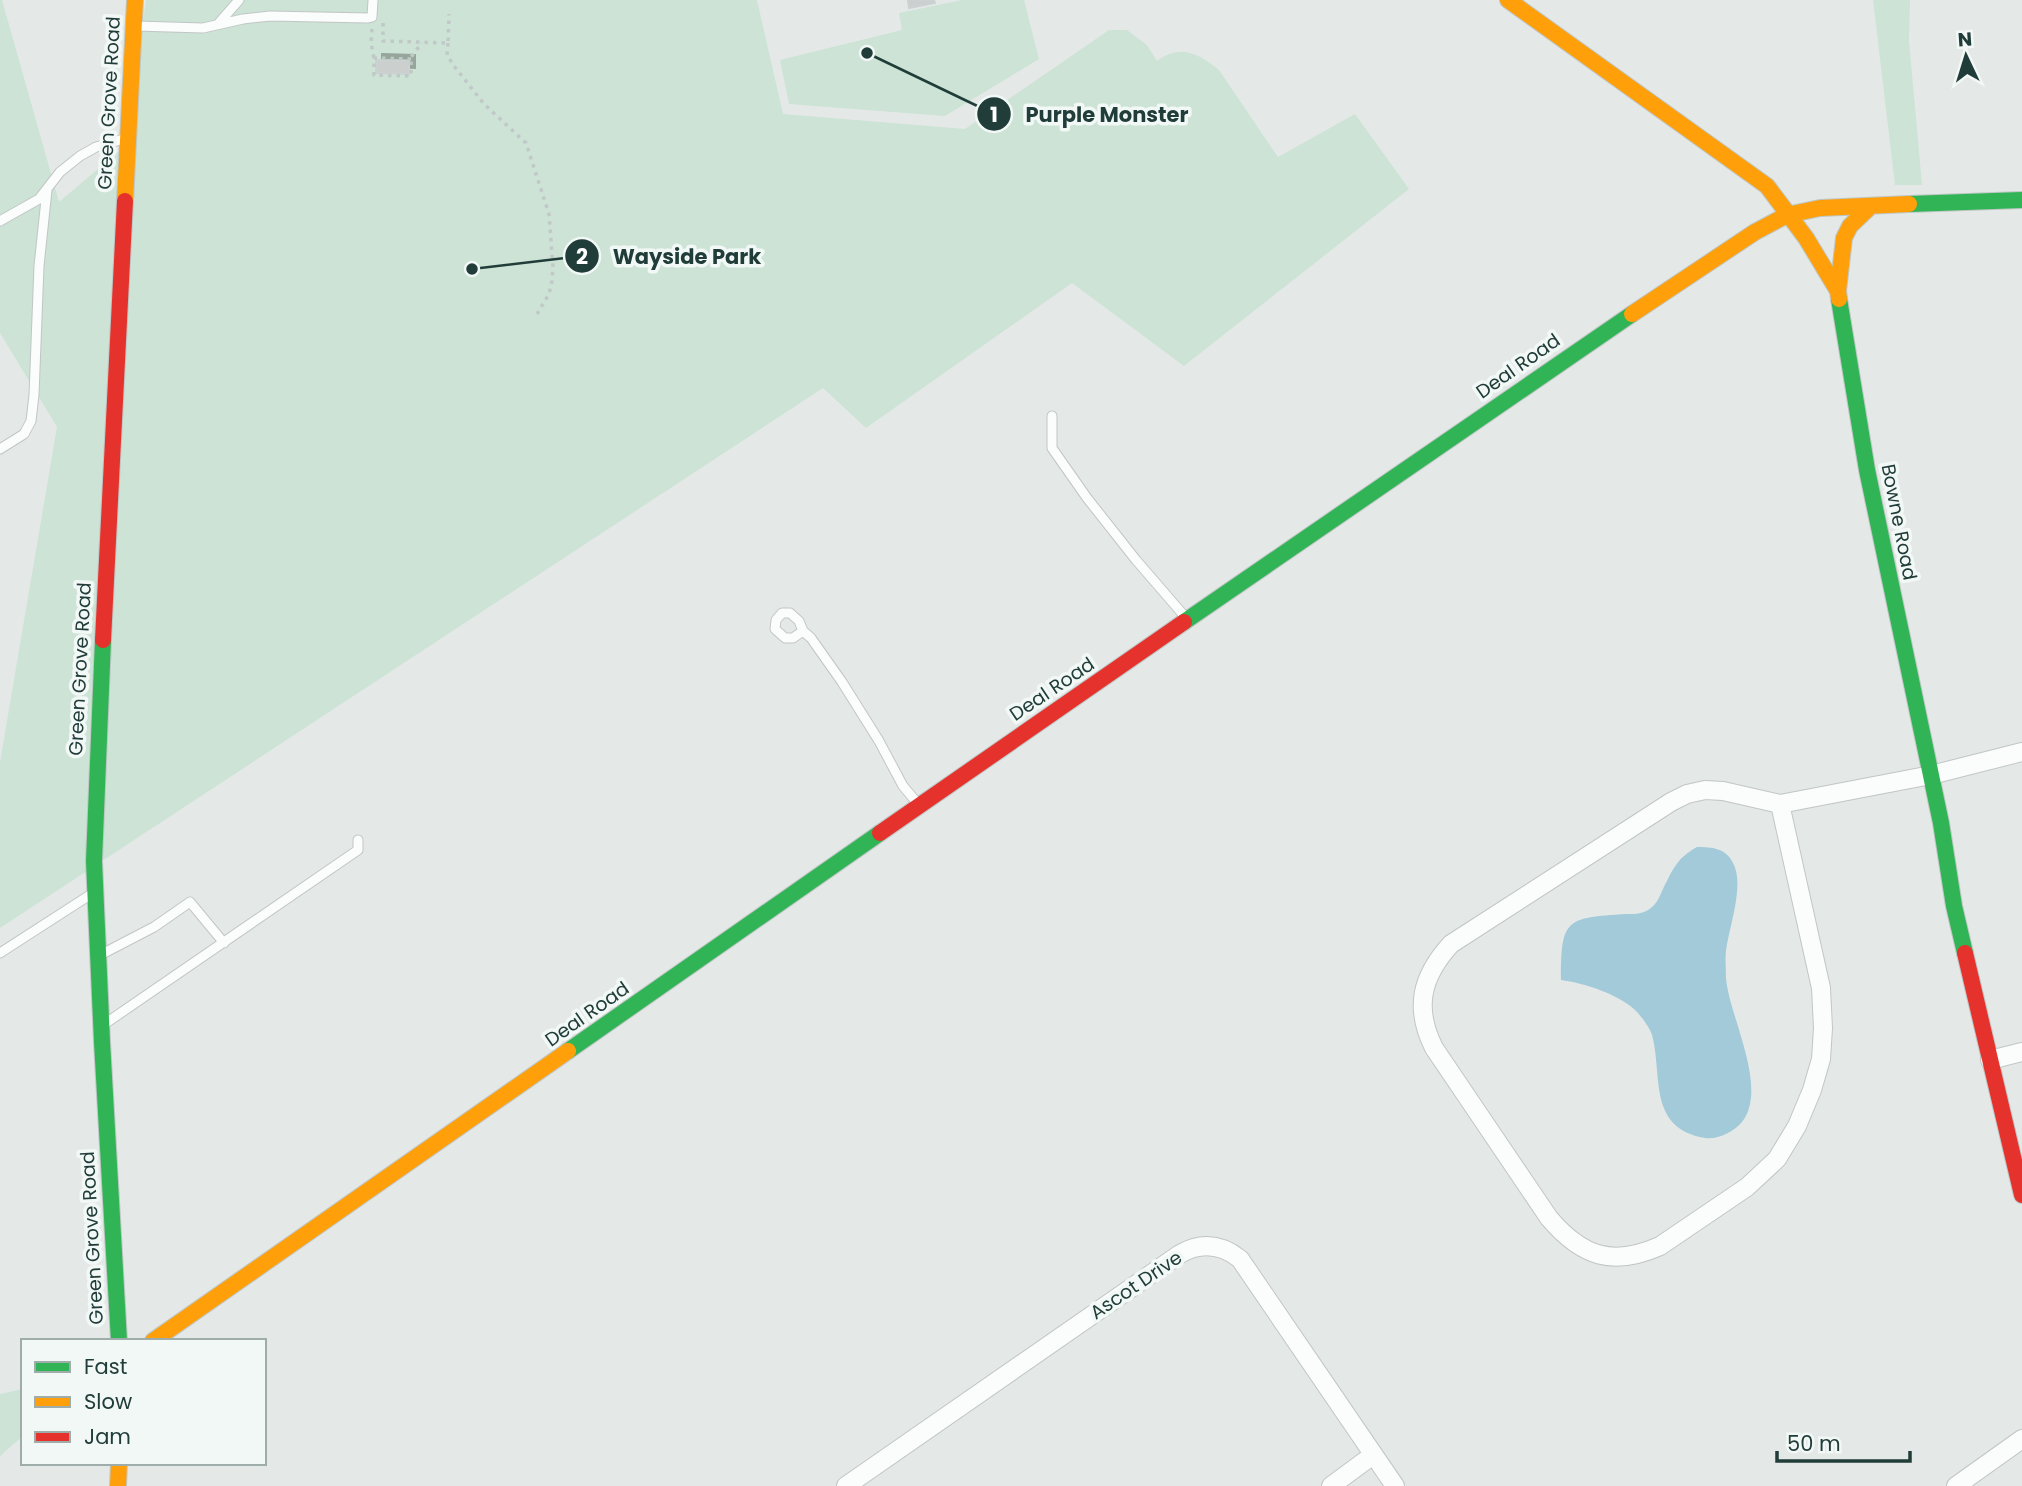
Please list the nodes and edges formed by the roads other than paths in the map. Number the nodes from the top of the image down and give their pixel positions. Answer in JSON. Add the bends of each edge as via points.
{"nodes":[{"id":1,"x":135,"y":0,"type":"edge"},
{"id":2,"x":239,"y":0,"type":"edge"},
{"id":3,"x":373,"y":0,"type":"edge"},
{"id":4,"x":1508,"y":0,"type":"edge"},
{"id":5,"x":218,"y":24,"type":"junction"},
{"id":6,"x":134,"y":26,"type":"junction"},
{"id":7,"x":128,"y":138,"type":"junction"},
{"id":8,"x":47,"y":190,"type":"junction"},
{"id":9,"x":2022,"y":200,"type":"edge"},
{"id":10,"x":1871,"y":206,"type":"junction"},
{"id":11,"x":1787,"y":215,"type":"junction"},
{"id":12,"x":0,"y":221,"type":"edge"},
{"id":13,"x":1838,"y":291,"type":"junction"},
{"id":14,"x":1052,"y":416,"type":"dead end"},
{"id":15,"x":0,"y":449,"type":"edge"},
{"id":16,"x":1188,"y":621,"type":"junction"},
{"id":17,"x":803,"y":631,"type":"dead end"},
{"id":18,"x":2022,"y":752,"type":"edge"},
{"id":19,"x":1931,"y":775,"type":"junction"},
{"id":20,"x":1780,"y":804,"type":"junction"},
{"id":21,"x":920,"y":806,"type":"junction"},
{"id":22,"x":358,"y":840,"type":"dead end"},
{"id":23,"x":95,"y":892,"type":"junction"},
{"id":24,"x":224,"y":943,"type":"junction"},
{"id":25,"x":0,"y":953,"type":"edge"},
{"id":26,"x":98,"y":956,"type":"junction"},
{"id":27,"x":101,"y":1026,"type":"junction"},
{"id":28,"x":2022,"y":1052,"type":"edge"},
{"id":29,"x":1990,"y":1060,"type":"junction"},
{"id":30,"x":2022,"y":1195,"type":"edge"},
{"id":31,"x":118,"y":1339,"type":"edge"},
{"id":32,"x":156,"y":1339,"type":"edge"},
{"id":33,"x":2022,"y":1439,"type":"edge"},
{"id":34,"x":1373,"y":1455,"type":"junction"},
{"id":35,"x":119,"y":1465,"type":"edge"},
{"id":36,"x":118,"y":1486,"type":"edge"},
{"id":37,"x":846,"y":1486,"type":"edge"},
{"id":38,"x":1331,"y":1486,"type":"edge"},
{"id":39,"x":1395,"y":1486,"type":"edge"},
{"id":40,"x":1956,"y":1486,"type":"edge"}],
"edges":[{"from":1,"to":6,"type":"street","name":"Green Grove Road"},
{"from":2,"to":5,"type":"lane"},
{"from":3,"to":5,"type":"lane","via":[[372,17],[368,18],[270,16]]},
{"from":4,"to":11,"type":"street","name":"Bowne Road","via":[[1758,179]]},
{"from":5,"to":6,"type":"lane","via":[[203,28]]},
{"from":6,"to":7,"type":"street","name":"Green Grove Road"},
{"from":7,"to":8,"type":"lane","via":[[79,156]]},
{"from":7,"to":23,"type":"street","name":"Green Grove Road","via":[[99,716]]},
{"from":8,"to":12,"type":"lane"},
{"from":8,"to":15,"type":"lane","via":[[31,421],[24,434]]},
{"from":9,"to":10,"type":"street","name":"Deal Road"},
{"from":10,"to":11,"type":"street","name":"Deal Road"},
{"from":10,"to":13,"type":"street","via":[[1844,238]]},
{"from":11,"to":13,"type":"street","name":"Bowne Road"},
{"from":11,"to":16,"type":"street","name":"Deal Road","via":[[1581,348]]},
{"from":13,"to":19,"type":"street","name":"Bowne Road","via":[[1867,470]]},
{"from":14,"to":16,"type":"lane","via":[[1052,448]]},
{"from":16,"to":21,"type":"street","name":"Deal Road"},
{"from":17,"to":21,"type":"lane","via":[[842,682],[903,786]]},
{"from":18,"to":19,"type":"street"},
{"from":19,"to":20,"type":"street"},
{"from":19,"to":29,"type":"street","name":"Bowne Road","via":[[1954,906]]},
{"from":20,"to":20,"type":"street","via":[[1723,791],[1687,794],[1451,944],[1433,966],[1426,983],[1426,1033],[1549,1218],[1577,1247],[1627,1257],[1660,1246],[1747,1187],[1777,1159],[1797,1126],[1821,1059],[1821,988]]},
{"from":21,"to":32,"type":"street","name":"Deal Road"},
{"from":22,"to":24,"type":"lane","via":[[358,850]]},
{"from":23,"to":25,"type":"lane"},
{"from":23,"to":26,"type":"street","name":"Green Grove Road"},
{"from":24,"to":26,"type":"lane","via":[[190,902]]},
{"from":24,"to":27,"type":"lane"},
{"from":26,"to":27,"type":"street","name":"Green Grove Road"},
{"from":27,"to":31,"type":"street","name":"Green Grove Road"},
{"from":28,"to":29,"type":"street"},
{"from":29,"to":30,"type":"street","name":"Bowne Road"},
{"from":33,"to":40,"type":"street"},
{"from":34,"to":37,"type":"street","name":"Ascot Drive","via":[[1240,1259],[1205,1245],[1180,1254]]},
{"from":34,"to":38,"type":"street"},
{"from":34,"to":39,"type":"street","name":"Ascot Drive"},
{"from":35,"to":36,"type":"street"}]}
